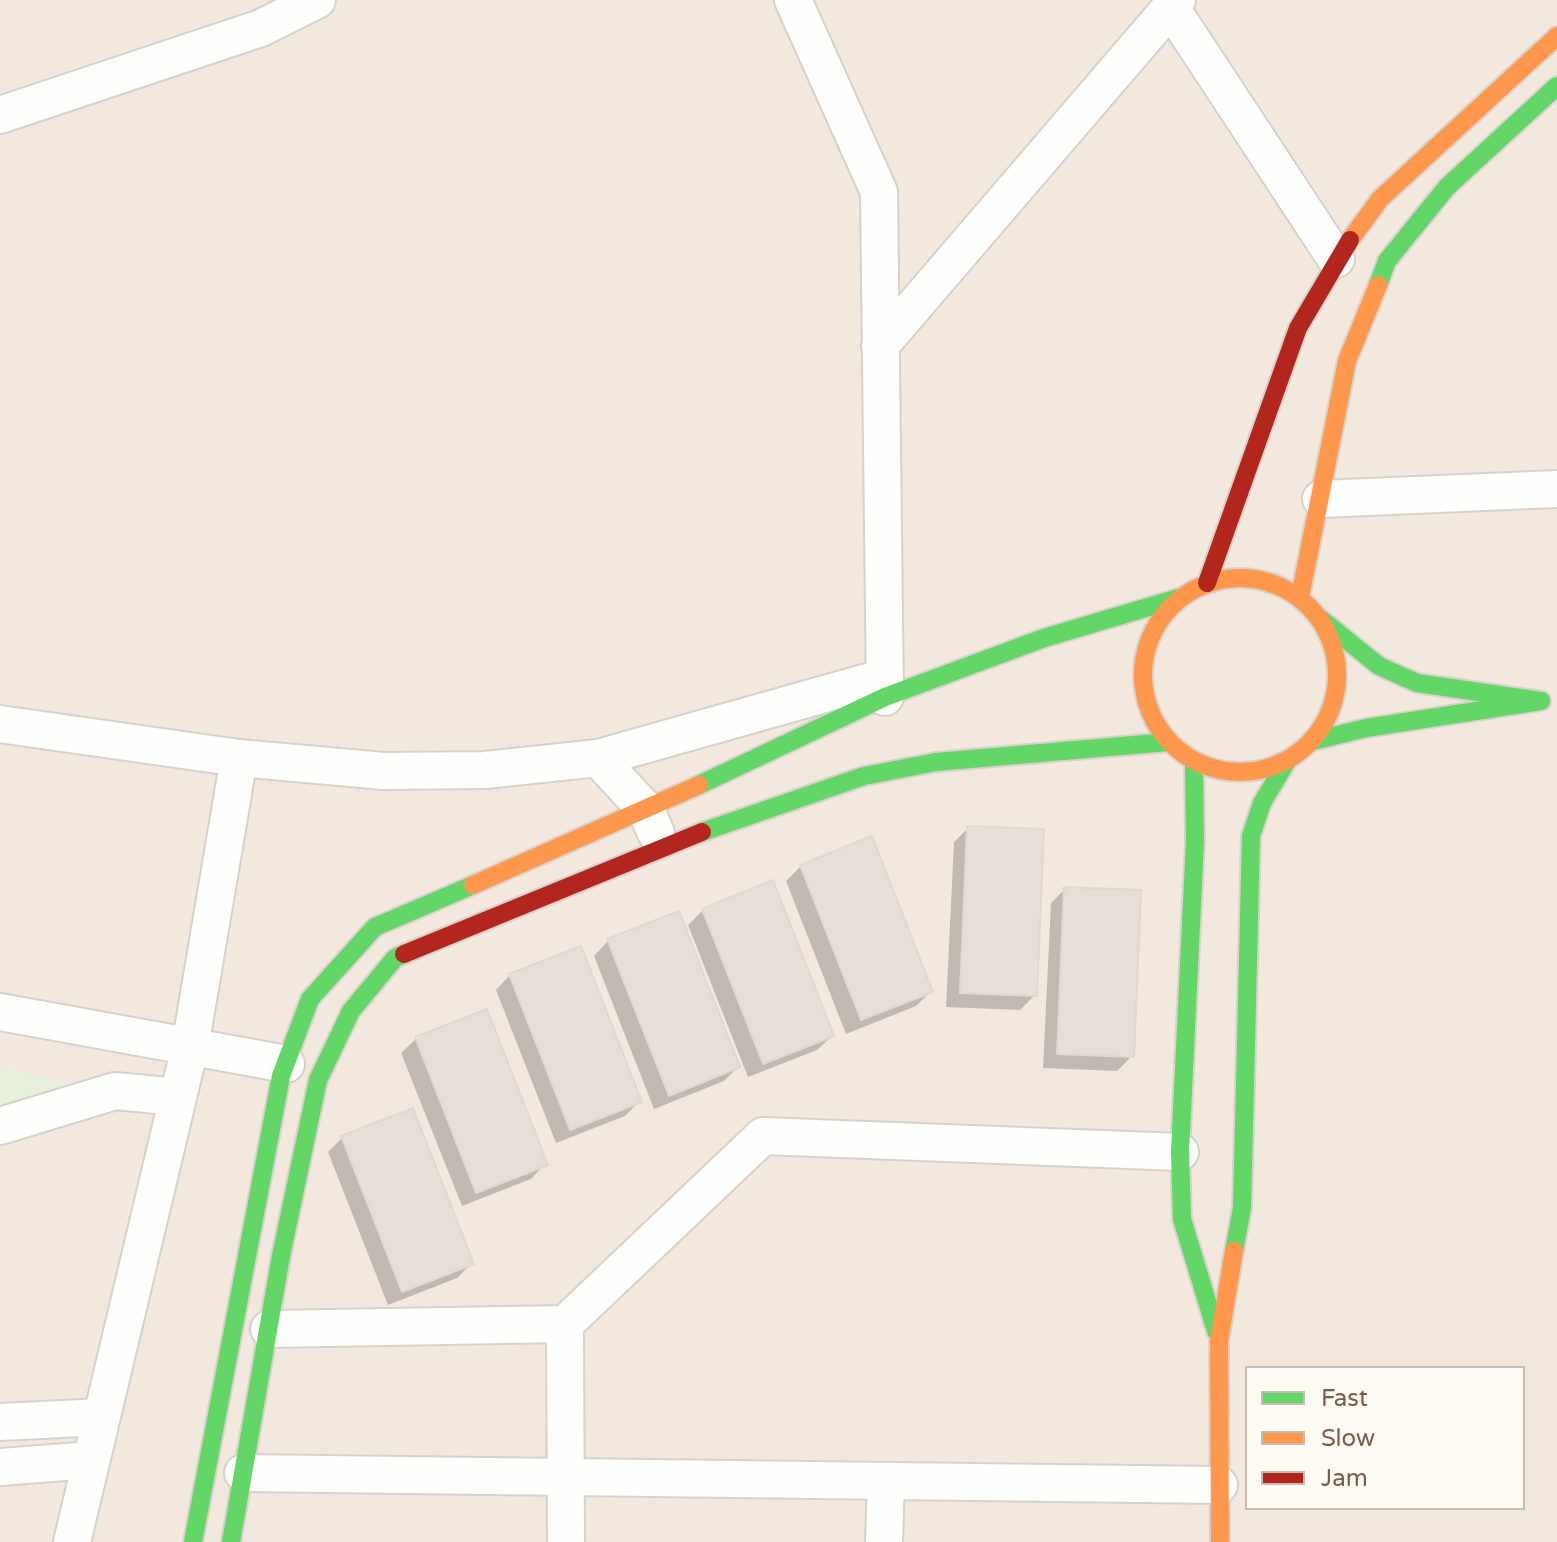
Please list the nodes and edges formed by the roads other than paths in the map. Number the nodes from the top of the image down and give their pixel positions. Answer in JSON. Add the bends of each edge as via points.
{"nodes":[{"id":1,"x":317,"y":0,"type":"edge"},
{"id":2,"x":793,"y":0,"type":"edge"},
{"id":3,"x":1174,"y":4,"type":"edge"},
{"id":4,"x":1557,"y":36,"type":"edge"},
{"id":5,"x":1557,"y":86,"type":"edge"},
{"id":6,"x":0,"y":115,"type":"edge"},
{"id":7,"x":1336,"y":259,"type":"junction"},
{"id":8,"x":880,"y":346,"type":"junction"},
{"id":9,"x":1557,"y":489,"type":"edge"},
{"id":10,"x":1321,"y":499,"type":"junction"},
{"id":11,"x":1207,"y":583,"type":"junction"},
{"id":12,"x":1300,"y":597,"type":"junction"},
{"id":13,"x":1179,"y":598,"type":"junction"},
{"id":14,"x":1322,"y":620,"type":"junction"},
{"id":15,"x":885,"y":687,"type":"junction"},
{"id":16,"x":1549,"y":701,"type":"edge"},
{"id":17,"x":0,"y":724,"type":"edge"},
{"id":18,"x":1313,"y":741,"type":"junction"},
{"id":19,"x":1168,"y":742,"type":"junction"},
{"id":20,"x":239,"y":758,"type":"junction"},
{"id":21,"x":598,"y":758,"type":"junction"},
{"id":22,"x":1287,"y":761,"type":"junction"},
{"id":23,"x":1194,"y":762,"type":"junction"},
{"id":24,"x":646,"y":810,"type":"junction"},
{"id":25,"x":661,"y":846,"type":"junction"},
{"id":26,"x":0,"y":1012,"type":"edge"},
{"id":27,"x":190,"y":1047,"type":"junction"},
{"id":28,"x":286,"y":1064,"type":"junction"},
{"id":29,"x":178,"y":1097,"type":"junction"},
{"id":30,"x":0,"y":1126,"type":"edge"},
{"id":31,"x":1180,"y":1152,"type":"junction"},
{"id":32,"x":565,"y":1324,"type":"junction"},
{"id":33,"x":269,"y":1329,"type":"junction"},
{"id":34,"x":1219,"y":1341,"type":"junction"},
{"id":35,"x":102,"y":1417,"type":"junction"},
{"id":36,"x":0,"y":1422,"type":"edge"},
{"id":37,"x":91,"y":1460,"type":"junction"},
{"id":38,"x":0,"y":1467,"type":"edge"},
{"id":39,"x":243,"y":1473,"type":"junction"},
{"id":40,"x":566,"y":1477,"type":"junction"},
{"id":41,"x":886,"y":1481,"type":"junction"},
{"id":42,"x":1219,"y":1485,"type":"junction"},
{"id":43,"x":72,"y":1542,"type":"edge"},
{"id":44,"x":193,"y":1542,"type":"edge"},
{"id":45,"x":231,"y":1542,"type":"edge"},
{"id":46,"x":566,"y":1542,"type":"edge"},
{"id":47,"x":884,"y":1542,"type":"edge"},
{"id":48,"x":1220,"y":1542,"type":"edge"}],
"edges":[{"from":1,"to":6,"type":"street","via":[[261,28]]},
{"from":2,"to":8,"type":"street","via":[[879,192]]},
{"from":3,"to":7,"type":"street"},
{"from":3,"to":8,"type":"street"},
{"from":4,"to":7,"type":"main road","via":[[1380,199]]},
{"from":5,"to":10,"type":"main road","via":[[1447,187],[1387,261],[1347,361]]},
{"from":7,"to":11,"type":"main road","via":[[1298,328]]},
{"from":8,"to":15,"type":"street"},
{"from":9,"to":10,"type":"street"},
{"from":10,"to":12,"type":"main road"},
{"from":11,"to":12,"type":"main road","via":[[1255,579]]},
{"from":11,"to":13,"type":"main road"},
{"from":12,"to":14,"type":"main road"},
{"from":13,"to":15,"type":"main road"},
{"from":13,"to":19,"type":"main road","via":[[1157,622],[1143,673],[1150,715]]},
{"from":14,"to":16,"type":"main road","via":[[1379,666],[1417,683]]},
{"from":14,"to":18,"type":"main road","via":[[1335,650],[1338,682],[1330,714]]},
{"from":15,"to":21,"type":"street"},
{"from":15,"to":24,"type":"main road"},
{"from":16,"to":18,"type":"main road"},
{"from":17,"to":20,"type":"street"},
{"from":18,"to":22,"type":"main road"},
{"from":19,"to":23,"type":"main road"},
{"from":19,"to":25,"type":"main road","via":[[936,762],[864,776]]},
{"from":20,"to":21,"type":"street","via":[[384,771],[485,770]]},
{"from":20,"to":27,"type":"street"},
{"from":21,"to":24,"type":"street"},
{"from":22,"to":23,"type":"main road","via":[[1257,772]]},
{"from":22,"to":34,"type":"main road","via":[[1262,803],[1251,836],[1242,1208]]},
{"from":23,"to":31,"type":"main road"},
{"from":24,"to":25,"type":"street"},
{"from":24,"to":28,"type":"main road","via":[[375,927],[310,999]]},
{"from":25,"to":33,"type":"main road","via":[[395,958],[351,1011],[318,1080]]},
{"from":26,"to":27,"type":"street"},
{"from":27,"to":28,"type":"street"},
{"from":27,"to":29,"type":"street"},
{"from":28,"to":44,"type":"main road"},
{"from":29,"to":30,"type":"street","via":[[115,1091]]},
{"from":29,"to":35,"type":"street"},
{"from":31,"to":32,"type":"street","via":[[763,1136]]},
{"from":31,"to":34,"type":"main road","via":[[1182,1219]]},
{"from":32,"to":33,"type":"street"},
{"from":32,"to":40,"type":"street"},
{"from":33,"to":39,"type":"main road"},
{"from":34,"to":42,"type":"main road"},
{"from":35,"to":36,"type":"street"},
{"from":35,"to":37,"type":"street"},
{"from":37,"to":38,"type":"street"},
{"from":37,"to":43,"type":"street"},
{"from":39,"to":40,"type":"street"},
{"from":39,"to":45,"type":"main road"},
{"from":40,"to":41,"type":"street"},
{"from":40,"to":46,"type":"street"},
{"from":41,"to":42,"type":"street"},
{"from":41,"to":47,"type":"street"},
{"from":42,"to":48,"type":"main road"}]}
